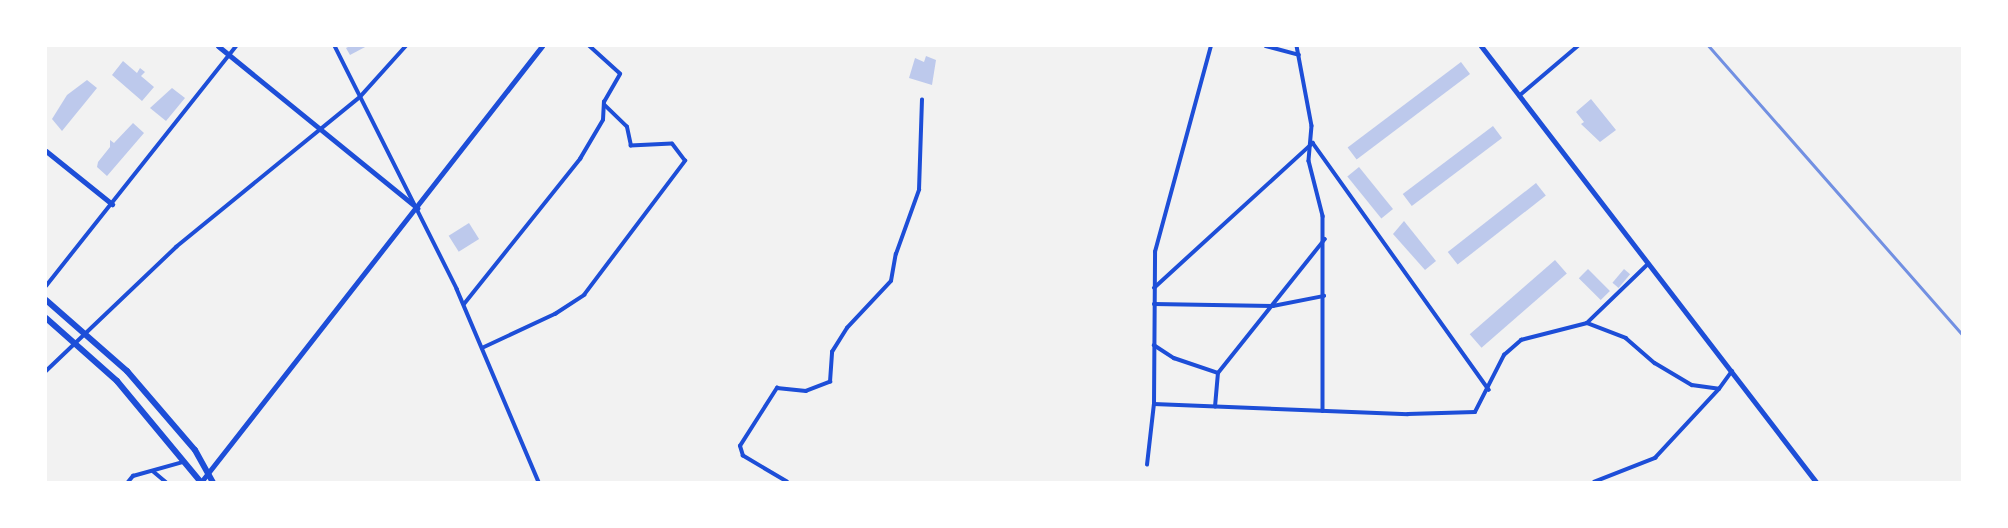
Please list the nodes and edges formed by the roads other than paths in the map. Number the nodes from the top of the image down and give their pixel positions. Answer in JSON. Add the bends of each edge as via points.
{"nodes":[{"id":1,"x":218,"y":46,"type":"edge"},
{"id":2,"x":236,"y":46,"type":"edge"},
{"id":3,"x":335,"y":46,"type":"edge"},
{"id":4,"x":406,"y":46,"type":"edge"},
{"id":5,"x":542,"y":46,"type":"edge"},
{"id":6,"x":589,"y":46,"type":"edge"},
{"id":7,"x":1211,"y":46,"type":"edge"},
{"id":8,"x":1266,"y":46,"type":"edge"},
{"id":9,"x":1297,"y":46,"type":"edge"},
{"id":10,"x":1481,"y":46,"type":"edge"},
{"id":11,"x":1578,"y":46,"type":"edge"},
{"id":12,"x":229,"y":54,"type":"junction"},
{"id":13,"x":1299,"y":55,"type":"junction"},
{"id":14,"x":1519,"y":96,"type":"junction"},
{"id":15,"x":360,"y":97,"type":"junction"},
{"id":16,"x":922,"y":100,"type":"dead end"},
{"id":17,"x":605,"y":106,"type":"junction"},
{"id":18,"x":322,"y":130,"type":"junction"},
{"id":19,"x":1312,"y":143,"type":"junction"},
{"id":20,"x":46,"y":151,"type":"edge"},
{"id":21,"x":112,"y":204,"type":"junction"},
{"id":22,"x":417,"y":208,"type":"junction"},
{"id":23,"x":1325,"y":239,"type":"junction"},
{"id":24,"x":1649,"y":263,"type":"junction"},
{"id":25,"x":46,"y":286,"type":"edge"},
{"id":26,"x":1154,"y":288,"type":"junction"},
{"id":27,"x":1324,"y":296,"type":"junction"},
{"id":28,"x":46,"y":300,"type":"edge"},
{"id":29,"x":1154,"y":304,"type":"junction"},
{"id":30,"x":464,"y":305,"type":"junction"},
{"id":31,"x":1275,"y":306,"type":"junction"},
{"id":32,"x":46,"y":318,"type":"edge"},
{"id":33,"x":1587,"y":323,"type":"junction"},
{"id":34,"x":84,"y":330,"type":"junction"},
{"id":35,"x":74,"y":342,"type":"junction"},
{"id":36,"x":1154,"y":345,"type":"junction"},
{"id":37,"x":482,"y":348,"type":"junction"},
{"id":38,"x":1732,"y":370,"type":"junction"},
{"id":39,"x":46,"y":371,"type":"edge"},
{"id":40,"x":1218,"y":373,"type":"junction"},
{"id":41,"x":1720,"y":389,"type":"junction"},
{"id":42,"x":1489,"y":390,"type":"junction"},
{"id":43,"x":1154,"y":404,"type":"junction"},
{"id":44,"x":1215,"y":407,"type":"junction"},
{"id":45,"x":1323,"y":412,"type":"junction"},
{"id":46,"x":185,"y":461,"type":"junction"},
{"id":47,"x":1147,"y":465,"type":"dead end"},
{"id":48,"x":153,"y":471,"type":"junction"},
{"id":49,"x":209,"y":473,"type":"junction"},
{"id":50,"x":128,"y":482,"type":"edge"},
{"id":51,"x":166,"y":482,"type":"edge"},
{"id":52,"x":201,"y":482,"type":"edge"},
{"id":53,"x":213,"y":482,"type":"edge"},
{"id":54,"x":539,"y":482,"type":"edge"},
{"id":55,"x":788,"y":482,"type":"edge"},
{"id":56,"x":1594,"y":482,"type":"edge"},
{"id":57,"x":1816,"y":482,"type":"edge"}],
"edges":[{"from":1,"to":12,"type":"street"},
{"from":2,"to":12,"type":"street"},
{"from":3,"to":15,"type":"street"},
{"from":4,"to":15,"type":"street"},
{"from":5,"to":22,"type":"street"},
{"from":6,"to":17,"type":"street","via":[[620,74]]},
{"from":7,"to":26,"type":"street","via":[[1155,251]]},
{"from":8,"to":13,"type":"street"},
{"from":9,"to":13,"type":"street"},
{"from":10,"to":14,"type":"street"},
{"from":11,"to":14,"type":"street"},
{"from":12,"to":18,"type":"street"},
{"from":12,"to":21,"type":"street"},
{"from":13,"to":19,"type":"street"},
{"from":14,"to":24,"type":"street"},
{"from":15,"to":18,"type":"street"},
{"from":15,"to":22,"type":"street"},
{"from":16,"to":55,"type":"street","via":[[919,190],[891,281],[832,352],[830,382],[806,391],[776,388],[740,446],[743,456]]},
{"from":17,"to":30,"type":"street","via":[[603,120],[580,159]]},
{"from":17,"to":37,"type":"street","via":[[627,127],[631,146],[672,144],[685,161],[584,295]]},
{"from":18,"to":22,"type":"street"},
{"from":18,"to":34,"type":"street","via":[[176,247]]},
{"from":19,"to":23,"type":"street","via":[[1309,161],[1321,200]]},
{"from":19,"to":26,"type":"street"},
{"from":19,"to":42,"type":"street"},
{"from":20,"to":21,"type":"street"},
{"from":21,"to":25,"type":"street"},
{"from":22,"to":30,"type":"street"},
{"from":22,"to":49,"type":"street"},
{"from":23,"to":27,"type":"street"},
{"from":23,"to":31,"type":"street"},
{"from":24,"to":33,"type":"street"},
{"from":24,"to":38,"type":"street"},
{"from":26,"to":29,"type":"street"},
{"from":27,"to":31,"type":"street"},
{"from":27,"to":45,"type":"street"},
{"from":28,"to":34,"type":"main road"},
{"from":29,"to":31,"type":"street"},
{"from":29,"to":36,"type":"street"},
{"from":30,"to":37,"type":"street"},
{"from":31,"to":40,"type":"street"},
{"from":32,"to":35,"type":"main road"},
{"from":33,"to":41,"type":"street","via":[[1626,338],[1655,363],[1692,385]]},
{"from":33,"to":42,"type":"street","via":[[1521,340],[1504,355]]},
{"from":34,"to":35,"type":"street"},
{"from":34,"to":49,"type":"main road","via":[[168,417]]},
{"from":35,"to":39,"type":"street"},
{"from":35,"to":46,"type":"main road","via":[[117,382]]},
{"from":36,"to":40,"type":"street","via":[[1174,358]]},
{"from":36,"to":43,"type":"street"},
{"from":37,"to":54,"type":"street"},
{"from":38,"to":41,"type":"street"},
{"from":38,"to":57,"type":"street"},
{"from":40,"to":44,"type":"street"},
{"from":41,"to":56,"type":"street","via":[[1655,458]]},
{"from":42,"to":45,"type":"street","via":[[1475,412]]},
{"from":43,"to":44,"type":"street"},
{"from":43,"to":47,"type":"street"},
{"from":44,"to":45,"type":"street"},
{"from":46,"to":48,"type":"street"},
{"from":46,"to":52,"type":"main road"},
{"from":48,"to":50,"type":"street"},
{"from":48,"to":51,"type":"street"},
{"from":49,"to":52,"type":"street"},
{"from":49,"to":53,"type":"main road"}]}
